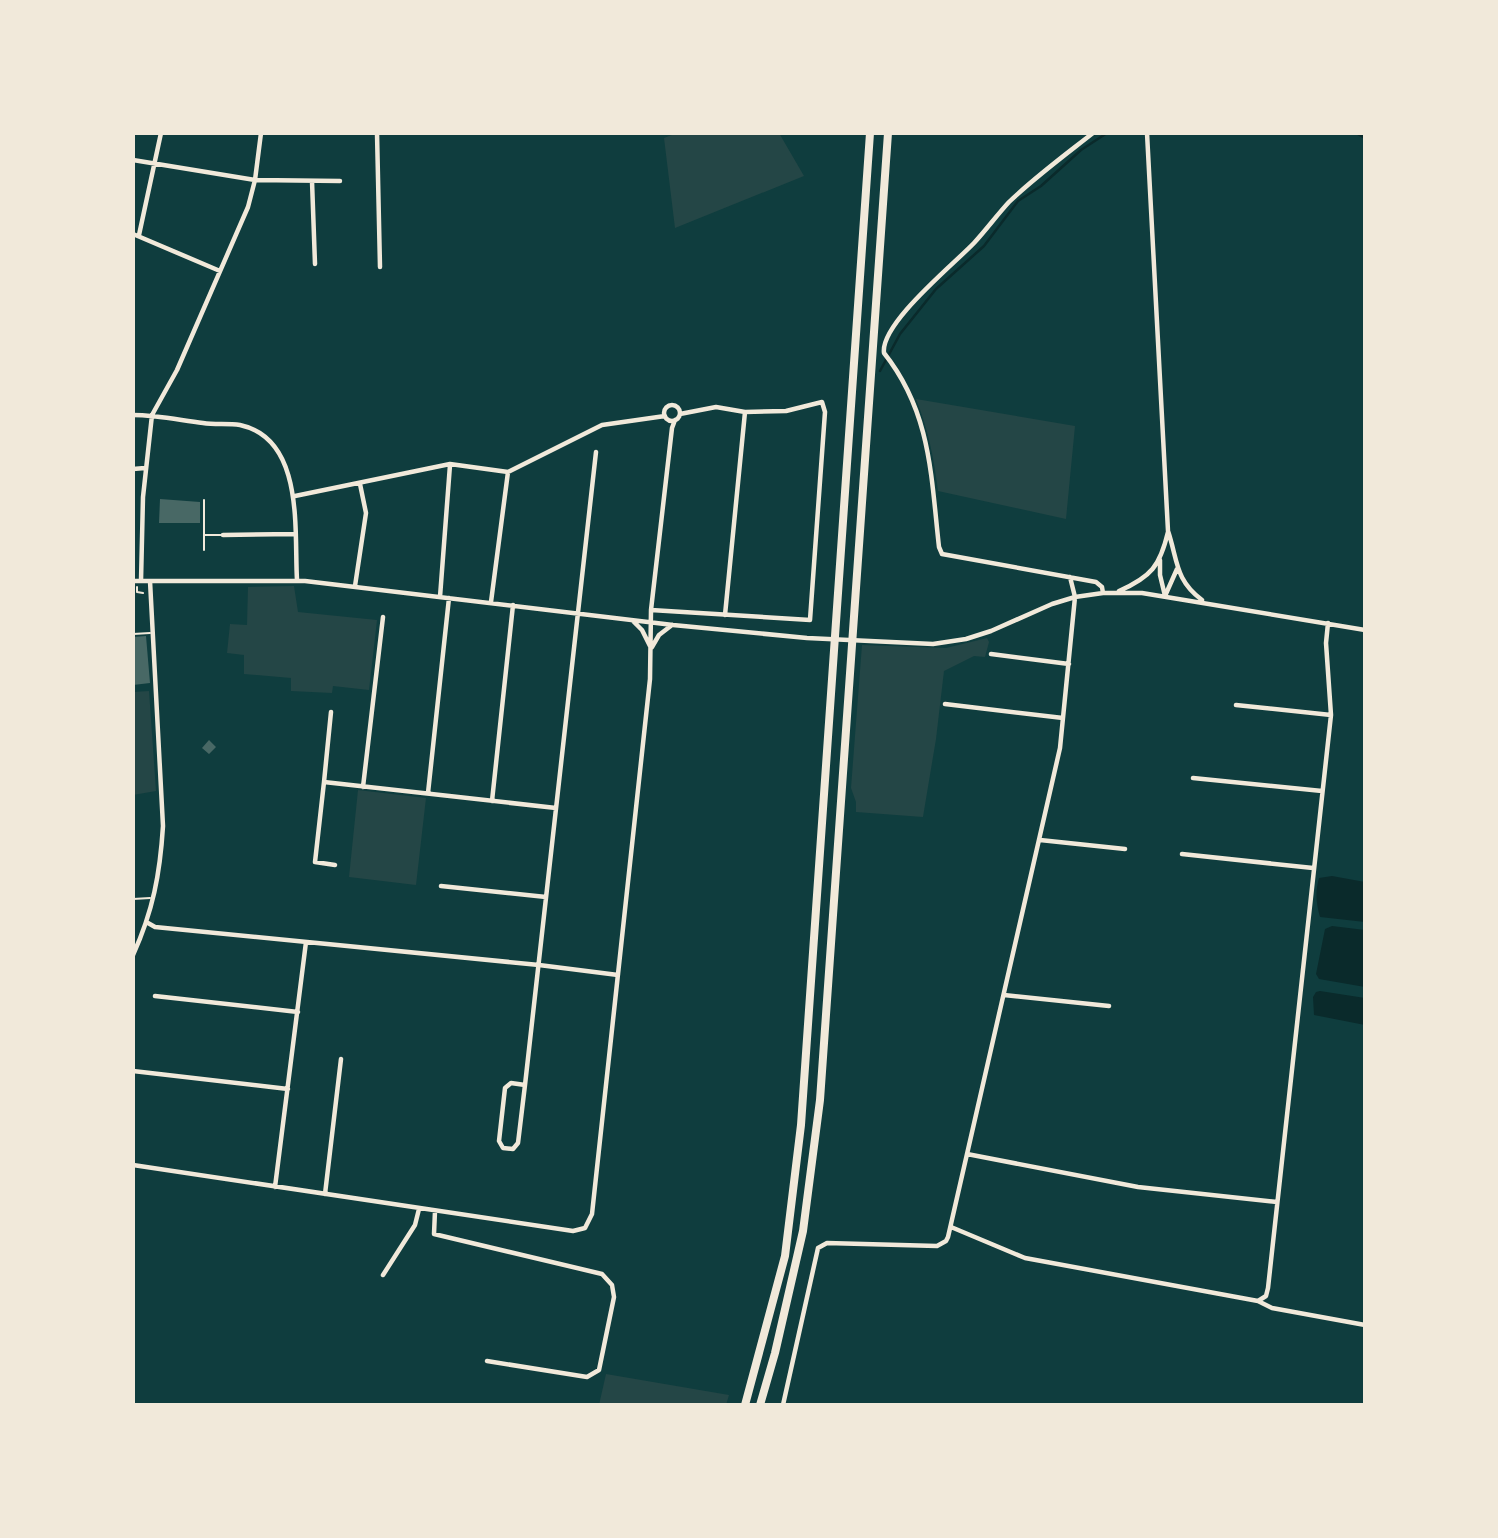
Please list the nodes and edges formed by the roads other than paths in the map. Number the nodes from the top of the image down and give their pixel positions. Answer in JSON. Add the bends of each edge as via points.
{"nodes":[{"id":1,"x":162,"y":133,"type":"edge"},
{"id":2,"x":261,"y":133,"type":"edge"},
{"id":3,"x":377,"y":133,"type":"edge"},
{"id":4,"x":870,"y":133,"type":"edge"},
{"id":5,"x":888,"y":133,"type":"edge"},
{"id":6,"x":1093,"y":133,"type":"edge"},
{"id":7,"x":1147,"y":133,"type":"edge"},
{"id":8,"x":133,"y":160,"type":"edge"},
{"id":9,"x":156,"y":164,"type":"junction"},
{"id":10,"x":255,"y":180,"type":"junction"},
{"id":11,"x":313,"y":181,"type":"junction"},
{"id":12,"x":340,"y":181,"type":"dead end"},
{"id":13,"x":133,"y":234,"type":"edge"},
{"id":14,"x":139,"y":235,"type":"junction"},
{"id":15,"x":315,"y":264,"type":"dead end"},
{"id":16,"x":380,"y":267,"type":"dead end"},
{"id":17,"x":220,"y":271,"type":"junction"},
{"id":18,"x":745,"y":412,"type":"junction"},
{"id":19,"x":680,"y":414,"type":"junction"},
{"id":20,"x":133,"y":415,"type":"edge"},
{"id":21,"x":152,"y":415,"type":"junction"},
{"id":22,"x":665,"y":416,"type":"junction"},
{"id":23,"x":676,"y":420,"type":"junction"},
{"id":24,"x":596,"y":452,"type":"dead end"},
{"id":25,"x":450,"y":464,"type":"junction"},
{"id":26,"x":145,"y":468,"type":"junction"},
{"id":27,"x":133,"y":469,"type":"edge"},
{"id":28,"x":508,"y":472,"type":"junction"},
{"id":29,"x":360,"y":484,"type":"dead end"},
{"id":30,"x":295,"y":496,"type":"junction"},
{"id":31,"x":204,"y":500,"type":"dead end"},
{"id":32,"x":1168,"y":531,"type":"junction"},
{"id":33,"x":133,"y":534,"type":"edge"},
{"id":34,"x":296,"y":534,"type":"junction"},
{"id":35,"x":141,"y":535,"type":"junction"},
{"id":36,"x":223,"y":535,"type":"joint"},
{"id":37,"x":204,"y":536,"type":"junction"},
{"id":38,"x":204,"y":550,"type":"dead end"},
{"id":39,"x":1160,"y":559,"type":"junction"},
{"id":40,"x":1177,"y":569,"type":"junction"},
{"id":41,"x":1070,"y":577,"type":"junction"},
{"id":42,"x":297,"y":580,"type":"junction"},
{"id":43,"x":137,"y":581,"type":"edge"},
{"id":44,"x":149,"y":581,"type":"junction"},
{"id":45,"x":355,"y":586,"type":"junction"},
{"id":46,"x":1117,"y":592,"type":"junction"},
{"id":47,"x":1103,"y":593,"type":"junction"},
{"id":48,"x":1165,"y":596,"type":"junction"},
{"id":49,"x":440,"y":597,"type":"junction"},
{"id":50,"x":1075,"y":597,"type":"junction"},
{"id":51,"x":449,"y":598,"type":"junction"},
{"id":52,"x":491,"y":602,"type":"junction"},
{"id":53,"x":1205,"y":602,"type":"junction"},
{"id":54,"x":513,"y":605,"type":"junction"},
{"id":55,"x":651,"y":610,"type":"junction"},
{"id":56,"x":577,"y":612,"type":"junction"},
{"id":57,"x":725,"y":615,"type":"junction"},
{"id":58,"x":383,"y":617,"type":"dead end"},
{"id":59,"x":631,"y":620,"type":"junction"},
{"id":60,"x":652,"y":622,"type":"junction"},
{"id":61,"x":1328,"y":623,"type":"junction"},
{"id":62,"x":673,"y":625,"type":"junction"},
{"id":63,"x":1365,"y":630,"type":"edge"},
{"id":64,"x":151,"y":633,"type":"junction"},
{"id":65,"x":133,"y":634,"type":"edge"},
{"id":66,"x":651,"y":649,"type":"junction"},
{"id":67,"x":991,"y":654,"type":"dead end"},
{"id":68,"x":1069,"y":664,"type":"junction"},
{"id":69,"x":945,"y":704,"type":"dead end"},
{"id":70,"x":1236,"y":705,"type":"dead end"},
{"id":71,"x":331,"y":712,"type":"dead end"},
{"id":72,"x":1331,"y":715,"type":"junction"},
{"id":73,"x":1063,"y":718,"type":"junction"},
{"id":74,"x":1193,"y":778,"type":"dead end"},
{"id":75,"x":324,"y":782,"type":"junction"},
{"id":76,"x":363,"y":787,"type":"junction"},
{"id":77,"x":1322,"y":791,"type":"junction"},
{"id":78,"x":428,"y":793,"type":"junction"},
{"id":79,"x":492,"y":801,"type":"junction"},
{"id":80,"x":556,"y":808,"type":"junction"},
{"id":81,"x":1040,"y":839,"type":"junction"},
{"id":82,"x":1125,"y":849,"type":"dead end"},
{"id":83,"x":1182,"y":854,"type":"dead end"},
{"id":84,"x":335,"y":865,"type":"dead end"},
{"id":85,"x":1313,"y":868,"type":"junction"},
{"id":86,"x":441,"y":886,"type":"dead end"},
{"id":87,"x":154,"y":897,"type":"junction"},
{"id":88,"x":546,"y":897,"type":"junction"},
{"id":89,"x":133,"y":899,"type":"edge"},
{"id":90,"x":148,"y":923,"type":"junction"},
{"id":91,"x":306,"y":942,"type":"junction"},
{"id":92,"x":133,"y":955,"type":"edge"},
{"id":93,"x":539,"y":965,"type":"junction"},
{"id":94,"x":618,"y":975,"type":"junction"},
{"id":95,"x":1004,"y":995,"type":"junction"},
{"id":96,"x":155,"y":996,"type":"dead end"},
{"id":97,"x":1109,"y":1006,"type":"dead end"},
{"id":98,"x":298,"y":1012,"type":"junction"},
{"id":99,"x":341,"y":1059,"type":"dead end"},
{"id":100,"x":133,"y":1070,"type":"edge"},
{"id":101,"x":525,"y":1084,"type":"junction"},
{"id":102,"x":288,"y":1089,"type":"junction"},
{"id":103,"x":967,"y":1154,"type":"junction"},
{"id":104,"x":133,"y":1165,"type":"edge"},
{"id":105,"x":275,"y":1187,"type":"junction"},
{"id":106,"x":325,"y":1194,"type":"junction"},
{"id":107,"x":1277,"y":1202,"type":"junction"},
{"id":108,"x":419,"y":1209,"type":"junction"},
{"id":109,"x":435,"y":1211,"type":"junction"},
{"id":110,"x":951,"y":1227,"type":"junction"},
{"id":111,"x":383,"y":1275,"type":"dead end"},
{"id":112,"x":1258,"y":1301,"type":"junction"},
{"id":113,"x":1365,"y":1325,"type":"edge"},
{"id":114,"x":488,"y":1361,"type":"dead end"},
{"id":115,"x":745,"y":1405,"type":"edge"},
{"id":116,"x":760,"y":1405,"type":"edge"},
{"id":117,"x":783,"y":1405,"type":"edge"}],
"edges":[{"from":1,"to":9,"type":"street"},
{"from":2,"to":10,"type":"street"},
{"from":3,"to":16,"type":"street"},
{"from":4,"to":115,"type":"highway","via":[[801,1125],[785,1256]]},
{"from":5,"to":116,"type":"highway","via":[[820,1100],[803,1231]]},
{"from":6,"to":41,"type":"street","via":[[1009,202],[934,281],[893,326],[885,339],[884,354],[924,430],[942,554]]},
{"from":7,"to":32,"type":"street"},
{"from":8,"to":9,"type":"street"},
{"from":9,"to":10,"type":"street"},
{"from":9,"to":14,"type":"street"},
{"from":10,"to":11,"type":"street"},
{"from":10,"to":17,"type":"street"},
{"from":11,"to":12,"type":"street"},
{"from":11,"to":15,"type":"street"},
{"from":13,"to":14,"type":"street"},
{"from":14,"to":17,"type":"street"},
{"from":17,"to":21,"type":"street"},
{"from":18,"to":19,"type":"street","via":[[716,407]]},
{"from":18,"to":57,"type":"street"},
{"from":18,"to":57,"type":"street","via":[[786,411],[822,402],[825,412],[810,620]]},
{"from":19,"to":22,"type":"street","via":[[678,407],[670,405]]},
{"from":19,"to":23,"type":"street"},
{"from":20,"to":21,"type":"street"},
{"from":21,"to":26,"type":"street"},
{"from":21,"to":30,"type":"street","via":[[240,425],[257,432],[275,448]]},
{"from":22,"to":23,"type":"street"},
{"from":22,"to":28,"type":"street","via":[[602,425]]},
{"from":23,"to":55,"type":"street"},
{"from":24,"to":56,"type":"street"},
{"from":25,"to":28,"type":"street"},
{"from":25,"to":30,"type":"street"},
{"from":25,"to":49,"type":"street"},
{"from":26,"to":27,"type":"street"},
{"from":26,"to":35,"type":"street"},
{"from":28,"to":52,"type":"street"},
{"from":29,"to":45,"type":"street","via":[[366,513]]},
{"from":30,"to":34,"type":"street"},
{"from":31,"to":37,"type":"lane"},
{"from":32,"to":39,"type":"street"},
{"from":32,"to":40,"type":"street"},
{"from":33,"to":35,"type":"street"},
{"from":34,"to":36,"type":"street"},
{"from":34,"to":42,"type":"street"},
{"from":35,"to":43,"type":"street"},
{"from":36,"to":37,"type":"lane"},
{"from":37,"to":38,"type":"lane"},
{"from":39,"to":46,"type":"street","via":[[1149,575]]},
{"from":39,"to":48,"type":"street"},
{"from":40,"to":48,"type":"street"},
{"from":40,"to":53,"type":"street","via":[[1189,591]]},
{"from":41,"to":47,"type":"street","via":[[1096,582]]},
{"from":41,"to":50,"type":"street"},
{"from":42,"to":44,"type":"street"},
{"from":42,"to":45,"type":"street"},
{"from":43,"to":44,"type":"street"},
{"from":44,"to":64,"type":"street"},
{"from":45,"to":49,"type":"street"},
{"from":46,"to":47,"type":"street"},
{"from":46,"to":48,"type":"street"},
{"from":47,"to":50,"type":"street"},
{"from":48,"to":53,"type":"street"},
{"from":49,"to":51,"type":"street"},
{"from":50,"to":62,"type":"street","via":[[991,631],[933,644]]},
{"from":50,"to":68,"type":"street"},
{"from":51,"to":52,"type":"street"},
{"from":51,"to":78,"type":"street"},
{"from":52,"to":54,"type":"street"},
{"from":53,"to":61,"type":"street"},
{"from":54,"to":56,"type":"street"},
{"from":54,"to":79,"type":"street"},
{"from":55,"to":57,"type":"street"},
{"from":55,"to":60,"type":"street"},
{"from":56,"to":59,"type":"street"},
{"from":56,"to":80,"type":"street"},
{"from":58,"to":76,"type":"street"},
{"from":59,"to":60,"type":"street"},
{"from":59,"to":66,"type":"street"},
{"from":60,"to":62,"type":"street"},
{"from":60,"to":66,"type":"street"},
{"from":61,"to":63,"type":"street"},
{"from":61,"to":72,"type":"street"},
{"from":62,"to":66,"type":"street","via":[[659,635]]},
{"from":64,"to":65,"type":"lane"},
{"from":64,"to":87,"type":"street","via":[[163,826]]},
{"from":66,"to":94,"type":"street"},
{"from":67,"to":68,"type":"street"},
{"from":68,"to":73,"type":"street"},
{"from":69,"to":73,"type":"street"},
{"from":70,"to":72,"type":"street"},
{"from":71,"to":75,"type":"street"},
{"from":72,"to":77,"type":"street"},
{"from":73,"to":81,"type":"street"},
{"from":74,"to":77,"type":"street"},
{"from":75,"to":76,"type":"street"},
{"from":75,"to":84,"type":"street","via":[[315,862]]},
{"from":76,"to":78,"type":"street"},
{"from":77,"to":85,"type":"street"},
{"from":78,"to":79,"type":"street"},
{"from":79,"to":80,"type":"street"},
{"from":80,"to":88,"type":"street"},
{"from":81,"to":82,"type":"street"},
{"from":81,"to":95,"type":"street"},
{"from":83,"to":85,"type":"street"},
{"from":85,"to":107,"type":"street"},
{"from":86,"to":88,"type":"street"},
{"from":87,"to":89,"type":"lane"},
{"from":87,"to":90,"type":"street"},
{"from":88,"to":93,"type":"street"},
{"from":90,"to":91,"type":"street"},
{"from":90,"to":92,"type":"street"},
{"from":91,"to":93,"type":"street"},
{"from":91,"to":98,"type":"street"},
{"from":93,"to":94,"type":"street"},
{"from":93,"to":101,"type":"street"},
{"from":94,"to":109,"type":"street","via":[[592,1214],[584,1228],[573,1231]]},
{"from":95,"to":97,"type":"street"},
{"from":95,"to":103,"type":"street"},
{"from":96,"to":98,"type":"street"},
{"from":98,"to":102,"type":"street"},
{"from":99,"to":106,"type":"street"},
{"from":100,"to":102,"type":"street"},
{"from":101,"to":101,"type":"street","via":[[511,1083],[506,1088],[499,1141],[503,1148],[513,1149],[519,1143]]},
{"from":102,"to":105,"type":"street"},
{"from":103,"to":107,"type":"street","via":[[1138,1187]]},
{"from":103,"to":110,"type":"street"},
{"from":104,"to":105,"type":"street"},
{"from":105,"to":106,"type":"street"},
{"from":106,"to":108,"type":"street"},
{"from":107,"to":112,"type":"street","via":[[1268,1289]]},
{"from":108,"to":109,"type":"street"},
{"from":108,"to":111,"type":"street","via":[[415,1225]]},
{"from":109,"to":114,"type":"street","via":[[434,1234],[601,1274],[612,1285],[614,1297],[599,1370],[593,1375]]},
{"from":110,"to":112,"type":"street","via":[[1025,1258]]},
{"from":110,"to":117,"type":"street","via":[[946,1241],[937,1246],[827,1243],[817,1248]]},
{"from":112,"to":113,"type":"street","via":[[1272,1308]]}]}
